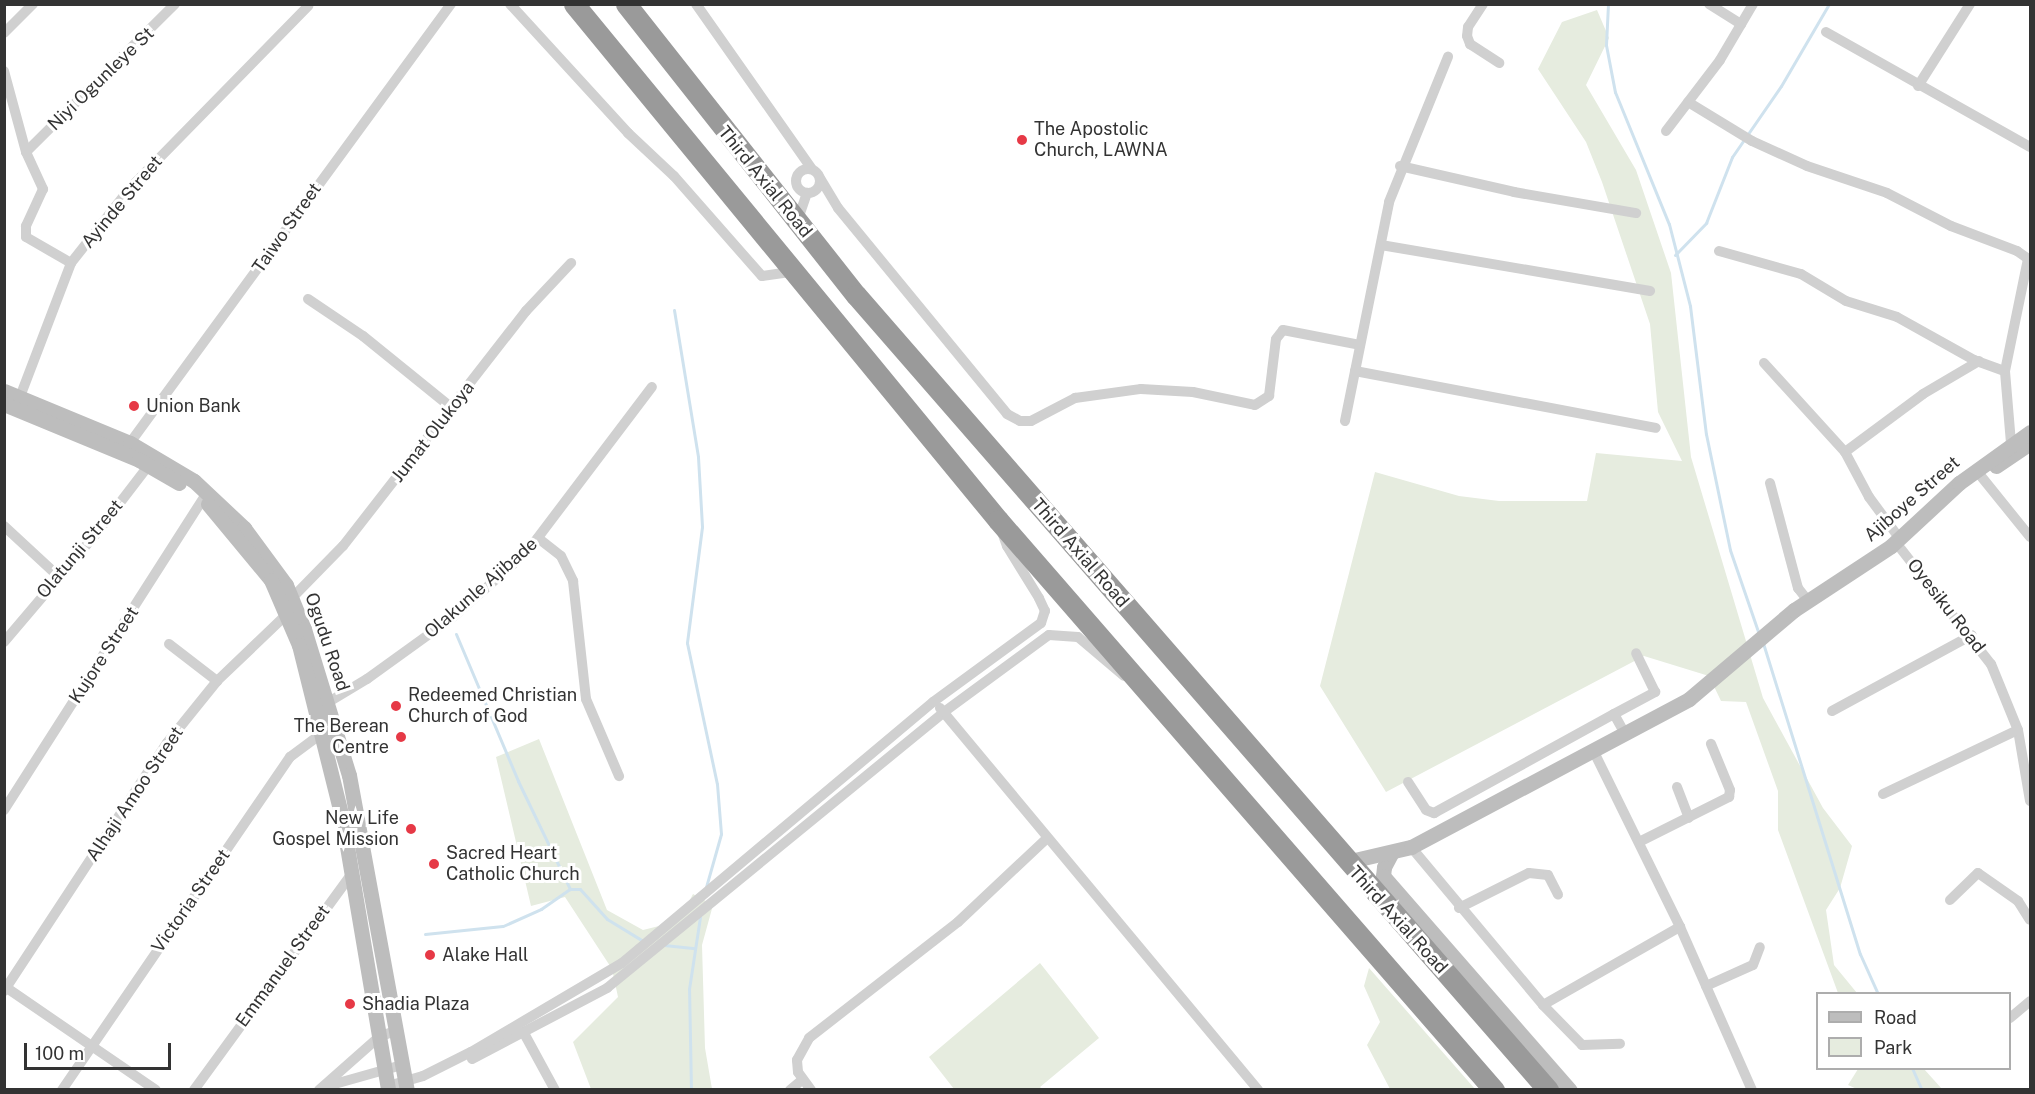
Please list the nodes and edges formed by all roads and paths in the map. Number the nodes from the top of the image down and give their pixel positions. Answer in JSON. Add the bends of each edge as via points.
{"nodes":[{"id":1,"x":33,"y":4,"type":"edge"},
{"id":2,"x":175,"y":4,"type":"edge"},
{"id":3,"x":510,"y":4,"type":"edge"},
{"id":4,"x":574,"y":4,"type":"edge"},
{"id":5,"x":626,"y":4,"type":"edge"},
{"id":6,"x":696,"y":4,"type":"edge"},
{"id":7,"x":1483,"y":4,"type":"edge"},
{"id":8,"x":1709,"y":4,"type":"edge"},
{"id":9,"x":1753,"y":4,"type":"edge"},
{"id":10,"x":1970,"y":4,"type":"edge"},
{"id":11,"x":451,"y":5,"type":"edge"},
{"id":12,"x":308,"y":6,"type":"dead end"},
{"id":13,"x":1741,"y":24,"type":"junction"},
{"id":14,"x":1826,"y":32,"type":"dead end"},
{"id":15,"x":4,"y":33,"type":"edge"},
{"id":16,"x":1448,"y":57,"type":"dead end"},
{"id":17,"x":1499,"y":63,"type":"dead end"},
{"id":18,"x":4,"y":71,"type":"edge"},
{"id":19,"x":1918,"y":86,"type":"junction"},
{"id":20,"x":1688,"y":102,"type":"junction"},
{"id":21,"x":1666,"y":131,"type":"dead end"},
{"id":22,"x":2031,"y":147,"type":"edge"},
{"id":23,"x":26,"y":152,"type":"junction"},
{"id":24,"x":798,"y":154,"type":"junction"},
{"id":25,"x":1400,"y":166,"type":"junction"},
{"id":26,"x":812,"y":169,"type":"junction"},
{"id":27,"x":799,"y":172,"type":"junction"},
{"id":28,"x":820,"y":178,"type":"junction"},
{"id":29,"x":796,"y":186,"type":"junction"},
{"id":30,"x":811,"y":193,"type":"junction"},
{"id":31,"x":778,"y":197,"type":"junction"},
{"id":32,"x":838,"y":208,"type":"junction"},
{"id":33,"x":1636,"y":213,"type":"dead end"},
{"id":34,"x":797,"y":222,"type":"junction"},
{"id":35,"x":1381,"y":244,"type":"junction"},
{"id":36,"x":1719,"y":251,"type":"dead end"},
{"id":37,"x":2029,"y":259,"type":"edge"},
{"id":38,"x":71,"y":263,"type":"junction"},
{"id":39,"x":571,"y":264,"type":"dead end"},
{"id":40,"x":792,"y":272,"type":"junction"},
{"id":41,"x":1650,"y":291,"type":"dead end"},
{"id":42,"x":308,"y":299,"type":"dead end"},
{"id":43,"x":1360,"y":345,"type":"junction"},
{"id":44,"x":1979,"y":362,"type":"junction"},
{"id":45,"x":1764,"y":363,"type":"dead end"},
{"id":46,"x":1355,"y":371,"type":"junction"},
{"id":47,"x":2005,"y":371,"type":"junction"},
{"id":48,"x":651,"y":387,"type":"dead end"},
{"id":49,"x":4,"y":391,"type":"edge"},
{"id":50,"x":13,"y":403,"type":"edge"},
{"id":51,"x":452,"y":408,"type":"junction"},
{"id":52,"x":1345,"y":421,"type":"dead end"},
{"id":53,"x":1656,"y":428,"type":"dead end"},
{"id":54,"x":2031,"y":432,"type":"edge"},
{"id":55,"x":2011,"y":443,"type":"junction"},
{"id":56,"x":2031,"y":443,"type":"edge"},
{"id":57,"x":127,"y":448,"type":"junction"},
{"id":58,"x":1845,"y":452,"type":"junction"},
{"id":59,"x":152,"y":460,"type":"junction"},
{"id":60,"x":1979,"y":474,"type":"junction"},
{"id":61,"x":1770,"y":483,"type":"dead end"},
{"id":62,"x":203,"y":499,"type":"junction"},
{"id":63,"x":999,"y":520,"type":"junction"},
{"id":64,"x":4,"y":526,"type":"edge"},
{"id":65,"x":2031,"y":537,"type":"edge"},
{"id":66,"x":538,"y":538,"type":"junction"},
{"id":67,"x":1901,"y":544,"type":"junction"},
{"id":68,"x":58,"y":576,"type":"junction"},
{"id":69,"x":292,"y":598,"type":"junction"},
{"id":70,"x":1810,"y":600,"type":"junction"},
{"id":71,"x":287,"y":614,"type":"junction"},
{"id":72,"x":1972,"y":635,"type":"junction"},
{"id":73,"x":4,"y":642,"type":"edge"},
{"id":74,"x":169,"y":644,"type":"dead end"},
{"id":75,"x":1636,"y":653,"type":"dead end"},
{"id":76,"x":217,"y":681,"type":"junction"},
{"id":77,"x":1147,"y":691,"type":"junction"},
{"id":78,"x":933,"y":702,"type":"junction"},
{"id":79,"x":327,"y":703,"type":"junction"},
{"id":80,"x":1833,"y":711,"type":"dead end"},
{"id":81,"x":944,"y":712,"type":"junction"},
{"id":82,"x":1614,"y":714,"type":"junction"},
{"id":83,"x":328,"y":730,"type":"junction"},
{"id":84,"x":2018,"y":730,"type":"junction"},
{"id":85,"x":1625,"y":734,"type":"junction"},
{"id":86,"x":1711,"y":744,"type":"dead end"},
{"id":87,"x":1594,"y":752,"type":"junction"},
{"id":88,"x":619,"y":776,"type":"dead end"},
{"id":89,"x":1408,"y":782,"type":"dead end"},
{"id":90,"x":1677,"y":787,"type":"dead end"},
{"id":91,"x":1882,"y":794,"type":"dead end"},
{"id":92,"x":2031,"y":801,"type":"edge"},
{"id":93,"x":4,"y":810,"type":"edge"},
{"id":94,"x":1689,"y":818,"type":"junction"},
{"id":95,"x":1046,"y":839,"type":"junction"},
{"id":96,"x":1639,"y":842,"type":"junction"},
{"id":97,"x":1410,"y":847,"type":"junction"},
{"id":98,"x":1392,"y":852,"type":"junction"},
{"id":99,"x":1346,"y":862,"type":"junction"},
{"id":100,"x":352,"y":873,"type":"junction"},
{"id":101,"x":714,"y":895,"type":"junction"},
{"id":102,"x":1558,"y":895,"type":"dead end"},
{"id":103,"x":1950,"y":900,"type":"dead end"},
{"id":104,"x":1459,"y":908,"type":"junction"},
{"id":105,"x":2031,"y":920,"type":"edge"},
{"id":106,"x":1680,"y":927,"type":"junction"},
{"id":107,"x":1760,"y":947,"type":"dead end"},
{"id":108,"x":626,"y":967,"type":"junction"},
{"id":109,"x":1706,"y":986,"type":"junction"},
{"id":110,"x":5,"y":988,"type":"edge"},
{"id":111,"x":2031,"y":1001,"type":"edge"},
{"id":112,"x":1543,"y":1005,"type":"junction"},
{"id":113,"x":2011,"y":1017,"type":"edge"},
{"id":114,"x":395,"y":1031,"type":"junction"},
{"id":115,"x":525,"y":1035,"type":"junction"},
{"id":116,"x":379,"y":1037,"type":"junction"},
{"id":117,"x":1620,"y":1044,"type":"dead end"},
{"id":118,"x":90,"y":1047,"type":"junction"},
{"id":119,"x":402,"y":1065,"type":"junction"},
{"id":120,"x":384,"y":1069,"type":"junction"},
{"id":121,"x":802,"y":1080,"type":"junction"},
{"id":122,"x":406,"y":1087,"type":"edge"},
{"id":123,"x":320,"y":1088,"type":"edge"},
{"id":124,"x":388,"y":1088,"type":"edge"},
{"id":125,"x":62,"y":1089,"type":"edge"},
{"id":126,"x":156,"y":1089,"type":"edge"},
{"id":127,"x":194,"y":1089,"type":"edge"},
{"id":128,"x":555,"y":1089,"type":"edge"},
{"id":129,"x":790,"y":1089,"type":"edge"},
{"id":130,"x":811,"y":1089,"type":"edge"},
{"id":131,"x":1258,"y":1089,"type":"edge"},
{"id":132,"x":1494,"y":1089,"type":"edge"},
{"id":133,"x":1548,"y":1089,"type":"edge"},
{"id":134,"x":1570,"y":1089,"type":"edge"},
{"id":135,"x":1752,"y":1089,"type":"edge"}],
"edges":[{"from":1,"to":15,"type":"street"},
{"from":2,"to":23,"type":"street","name":"Niyi Ogunleye St"},
{"from":3,"to":40,"type":"street","via":[[628,133],[675,176],[762,276]]},
{"from":4,"to":40,"type":"highway","name":"Third Axial Road"},
{"from":5,"to":31,"type":"highway","name":"Third Axial Road"},
{"from":6,"to":24,"type":"street"},
{"from":7,"to":17,"type":"street","via":[[1468,27],[1467,36],[1470,44]]},
{"from":8,"to":13,"type":"street"},
{"from":9,"to":13,"type":"street"},
{"from":10,"to":19,"type":"street"},
{"from":11,"to":57,"type":"street","name":"Taiwo Street"},
{"from":12,"to":38,"type":"street","name":"Ayinde Street","via":[[130,188]]},
{"from":13,"to":20,"type":"street"},
{"from":14,"to":19,"type":"street"},
{"from":16,"to":25,"type":"street"},
{"from":18,"to":23,"type":"street"},
{"from":19,"to":22,"type":"street"},
{"from":20,"to":21,"type":"street"},
{"from":20,"to":37,"type":"street","via":[[1752,141],[1807,166],[1887,193]]},
{"from":23,"to":38,"type":"street","via":[[43,189],[26,226],[26,237]]},
{"from":24,"to":26,"type":"street"},
{"from":24,"to":27,"type":"street"},
{"from":25,"to":33,"type":"street","via":[[1514,192]]},
{"from":25,"to":35,"type":"street"},
{"from":26,"to":27,"type":"street"},
{"from":26,"to":28,"type":"street"},
{"from":27,"to":29,"type":"street"},
{"from":28,"to":30,"type":"street"},
{"from":28,"to":32,"type":"street"},
{"from":29,"to":30,"type":"street"},
{"from":29,"to":31,"type":"street"},
{"from":30,"to":32,"type":"street"},
{"from":30,"to":34,"type":"street"},
{"from":31,"to":34,"type":"highway","name":"Third Axial Road"},
{"from":32,"to":43,"type":"street","via":[[1007,414],[1020,421],[1031,421],[1076,398],[1122,390],[1174,390],[1255,405],[1269,396],[1276,339],[1283,330]]},
{"from":34,"to":99,"type":"highway","name":"Third Axial Road"},
{"from":35,"to":41,"type":"street"},
{"from":35,"to":43,"type":"street"},
{"from":36,"to":44,"type":"street","via":[[1801,274],[1846,301],[1897,317]]},
{"from":37,"to":47,"type":"street"},
{"from":38,"to":50,"type":"street","name":"Ayinde Street"},
{"from":39,"to":51,"type":"street","name":"Jumat Olukoya","via":[[526,311]]},
{"from":40,"to":63,"type":"highway","name":"Third Axial Road"},
{"from":42,"to":51,"type":"street","via":[[363,336]]},
{"from":43,"to":46,"type":"street"},
{"from":44,"to":47,"type":"street"},
{"from":44,"to":58,"type":"street","via":[[1923,394]]},
{"from":45,"to":58,"type":"street","name":"Oyesiku Road"},
{"from":46,"to":52,"type":"street"},
{"from":46,"to":53,"type":"street"},
{"from":47,"to":55,"type":"street"},
{"from":48,"to":66,"type":"street","name":"Olakunle Ajibade"},
{"from":49,"to":50,"type":"main road","name":"Ogudu Road"},
{"from":50,"to":57,"type":"main road","name":"Ogudu Road"},
{"from":51,"to":69,"type":"street","name":"Jumat Olukoya","via":[[343,546]]},
{"from":54,"to":55,"type":"main road","name":"Ajiboye Street"},
{"from":55,"to":60,"type":"main road","name":"Ajiboye Street"},
{"from":56,"to":60,"type":"main road","name":"Ajiboye Street"},
{"from":57,"to":59,"type":"main road","name":"Ogudu Road"},
{"from":58,"to":67,"type":"street","name":"Oyesiku Road"},
{"from":59,"to":62,"type":"main road","name":"Ogudu Road"},
{"from":59,"to":68,"type":"street","name":"Olatunji Street","via":[[96,534]]},
{"from":59,"to":69,"type":"main road","name":"Ogudu Road","via":[[195,481],[231,513],[275,565]]},
{"from":60,"to":65,"type":"street"},
{"from":60,"to":67,"type":"main road","name":"Ajiboye Street"},
{"from":61,"to":70,"type":"street","via":[[1798,588]]},
{"from":62,"to":71,"type":"main road","name":"Ogudu Road","via":[[258,560]]},
{"from":62,"to":93,"type":"street","name":"Kujore Street"},
{"from":63,"to":77,"type":"highway","name":"Third Axial Road"},
{"from":63,"to":78,"type":"street","via":[[1007,546],[1045,611],[1041,623]]},
{"from":64,"to":68,"type":"street"},
{"from":66,"to":79,"type":"street","name":"Olakunle Ajibade","via":[[453,617]]},
{"from":66,"to":88,"type":"street","via":[[561,556],[573,581],[586,699]]},
{"from":67,"to":70,"type":"main road","name":"Ajiboye Street"},
{"from":67,"to":72,"type":"street","name":"Oyesiku Road"},
{"from":68,"to":73,"type":"street","name":"Olatunji Street"},
{"from":69,"to":79,"type":"main road","name":"Ogudu Road"},
{"from":70,"to":85,"type":"main road","name":"Ajiboye Street","via":[[1689,699]]},
{"from":71,"to":76,"type":"street","name":"Alhaji Amoo Street"},
{"from":71,"to":83,"type":"main road","name":"Ogudu Road"},
{"from":72,"to":80,"type":"street"},
{"from":72,"to":84,"type":"street","name":"Oyesiku Road","via":[[1991,664]]},
{"from":74,"to":76,"type":"street"},
{"from":75,"to":82,"type":"street","via":[[1655,692]]},
{"from":76,"to":110,"type":"street","name":"Alhaji Amoo Street","via":[[167,743]]},
{"from":77,"to":81,"type":"street","via":[[1115,670],[1078,637],[1049,635]]},
{"from":77,"to":132,"type":"highway","name":"Third Axial Road"},
{"from":78,"to":81,"type":"street"},
{"from":78,"to":101,"type":"street"},
{"from":79,"to":83,"type":"main road","name":"Ogudu Road"},
{"from":81,"to":95,"type":"street"},
{"from":81,"to":101,"type":"street"},
{"from":82,"to":85,"type":"street"},
{"from":82,"to":89,"type":"street","via":[[1434,813],[1425,810]]},
{"from":83,"to":100,"type":"main road","name":"Ogudu Road"},
{"from":83,"to":114,"type":"main road","name":"Ogudu Road","via":[[349,776]]},
{"from":83,"to":118,"type":"street","name":"Victoria Street","via":[[290,757]]},
{"from":84,"to":91,"type":"street"},
{"from":84,"to":92,"type":"street","name":"Oyesiku Road"},
{"from":85,"to":87,"type":"main road","name":"Ajiboye Street"},
{"from":86,"to":94,"type":"street","via":[[1730,790],[1729,797]]},
{"from":87,"to":96,"type":"street"},
{"from":87,"to":97,"type":"main road","name":"Ajiboye Street"},
{"from":90,"to":94,"type":"street"},
{"from":94,"to":96,"type":"street"},
{"from":95,"to":121,"type":"street","via":[[958,922],[809,1038],[797,1060]]},
{"from":95,"to":131,"type":"street","via":[[1154,961]]},
{"from":96,"to":106,"type":"street"},
{"from":97,"to":98,"type":"main road","name":"Ajiboye Street"},
{"from":97,"to":104,"type":"street"},
{"from":98,"to":99,"type":"main road","name":"Ajiboye Street"},
{"from":98,"to":134,"type":"main road","via":[[1383,876]]},
{"from":99,"to":133,"type":"highway","name":"Third Axial Road"},
{"from":100,"to":116,"type":"main road","name":"Ogudu Road"},
{"from":100,"to":127,"type":"street","name":"Emmanuel Street"},
{"from":101,"to":108,"type":"street"},
{"from":102,"to":104,"type":"street","via":[[1548,875],[1529,873]]},
{"from":103,"to":105,"type":"street","via":[[1978,873],[2018,901]]},
{"from":104,"to":112,"type":"street"},
{"from":106,"to":109,"type":"street"},
{"from":106,"to":112,"type":"street"},
{"from":107,"to":109,"type":"street","via":[[1753,965]]},
{"from":108,"to":115,"type":"street"},
{"from":108,"to":122,"type":"street"},
{"from":109,"to":135,"type":"street"},
{"from":110,"to":118,"type":"street"},
{"from":111,"to":113,"type":"street"},
{"from":112,"to":117,"type":"street","via":[[1582,1045]]},
{"from":114,"to":116,"type":"street"},
{"from":114,"to":119,"type":"main road","name":"Ogudu Road"},
{"from":115,"to":122,"type":"street"},
{"from":115,"to":128,"type":"street"},
{"from":116,"to":120,"type":"main road","name":"Ogudu Road"},
{"from":116,"to":123,"type":"street"},
{"from":118,"to":125,"type":"street","name":"Victoria Street"},
{"from":118,"to":126,"type":"street"},
{"from":119,"to":120,"type":"street"},
{"from":119,"to":122,"type":"main road","name":"Ogudu Road"},
{"from":120,"to":123,"type":"street"},
{"from":120,"to":124,"type":"main road","name":"Ogudu Road"},
{"from":121,"to":129,"type":"street"},
{"from":121,"to":130,"type":"street"},
{"from":122,"to":124,"type":"street"}]}
